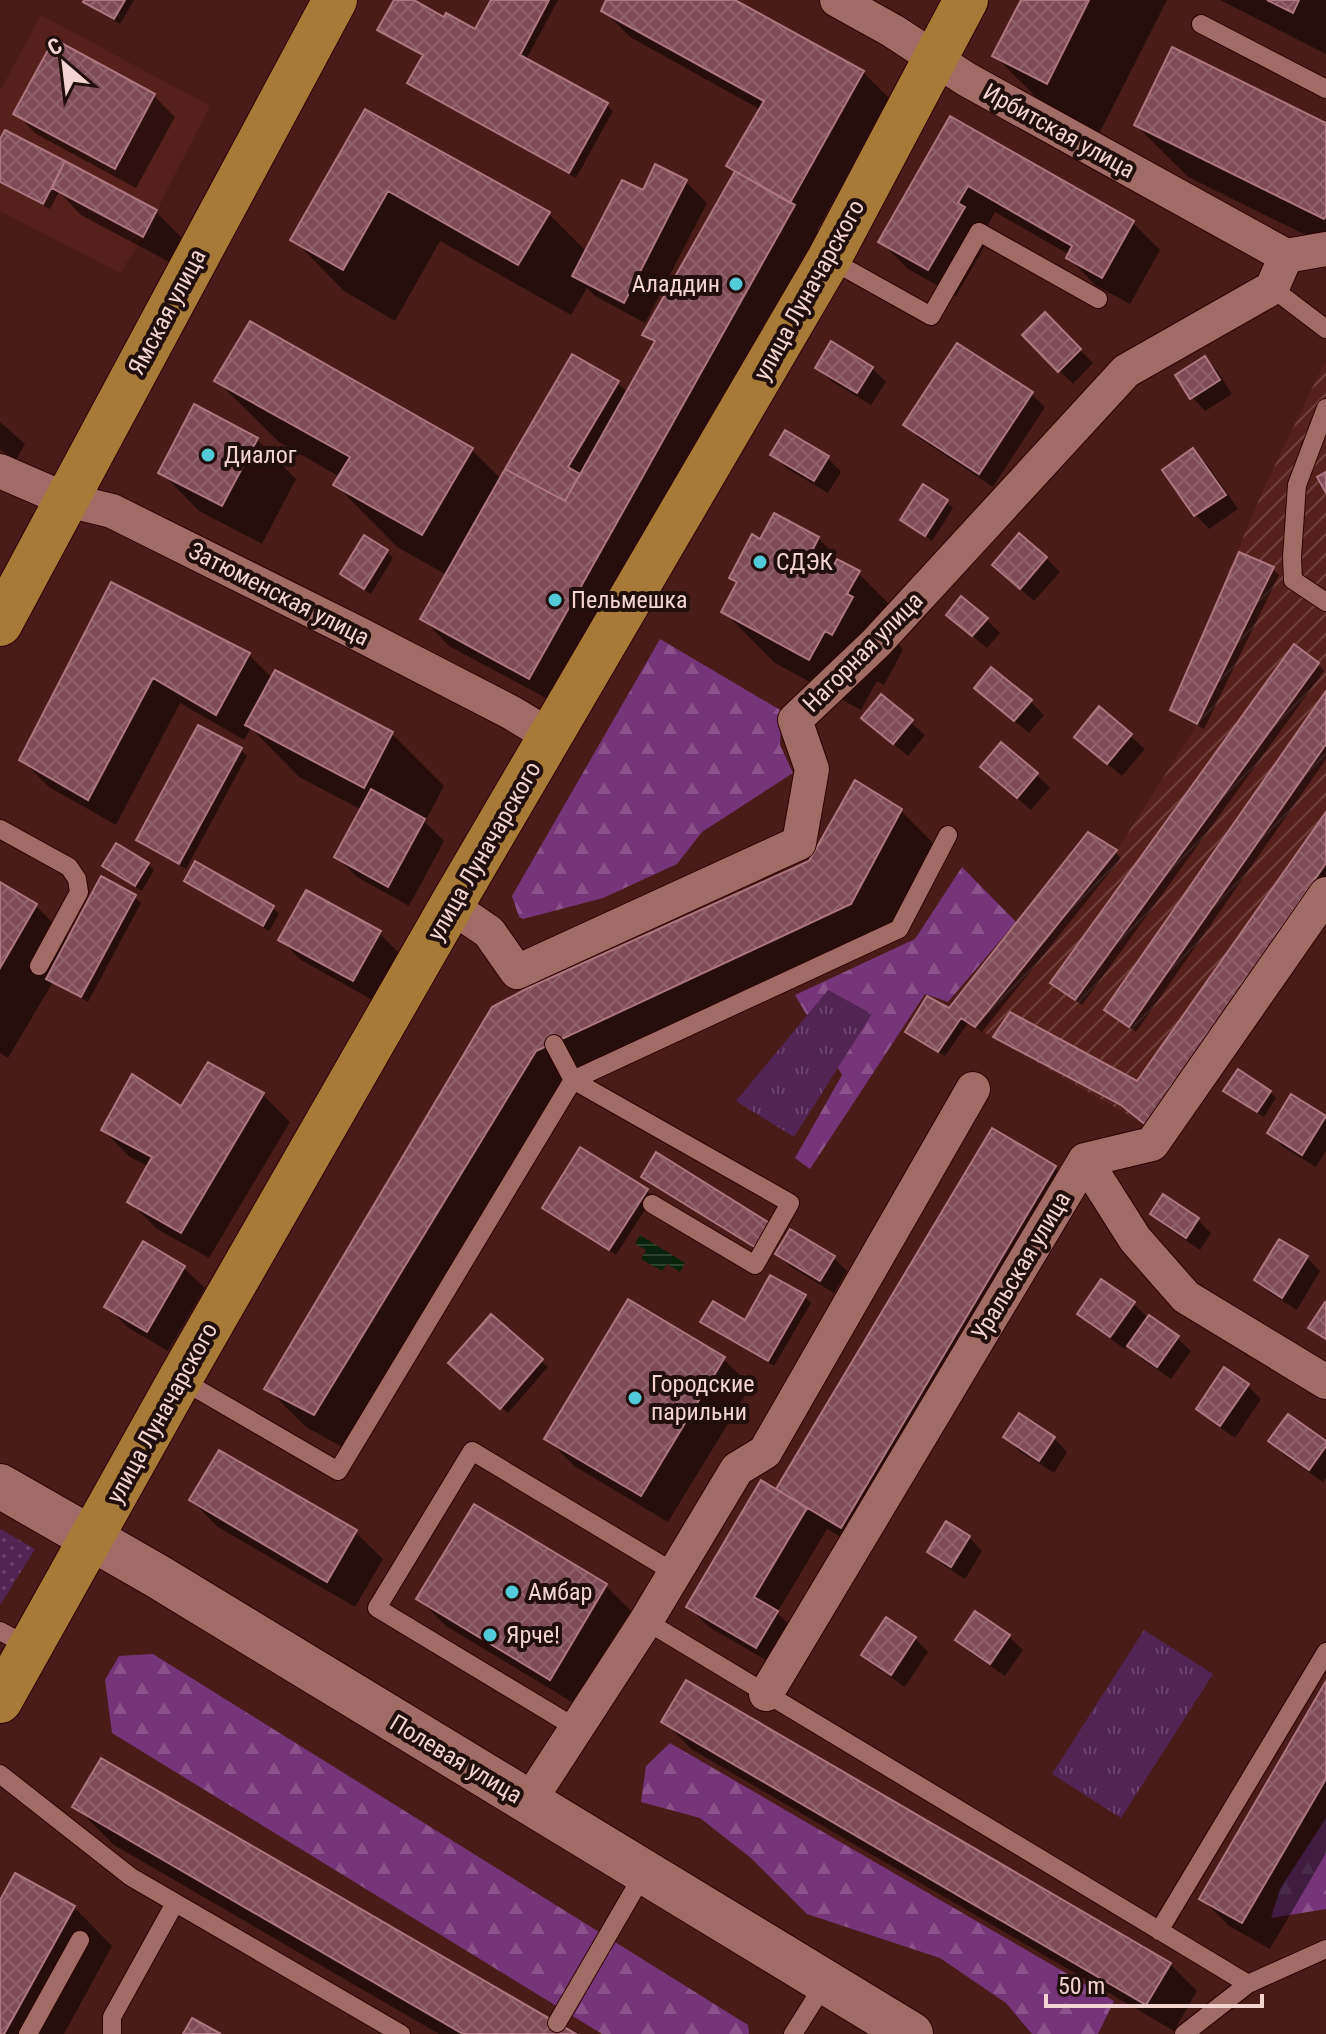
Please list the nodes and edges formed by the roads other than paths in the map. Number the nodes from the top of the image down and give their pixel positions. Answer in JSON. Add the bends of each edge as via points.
{"nodes":[{"id":1,"x":335,"y":0,"type":"edge"},
{"id":2,"x":837,"y":0,"type":"edge"},
{"id":3,"x":966,"y":0,"type":"edge"},
{"id":4,"x":1201,"y":24,"type":"dead end"},
{"id":5,"x":933,"y":58,"type":"junction"},
{"id":6,"x":1326,"y":89,"type":"edge"},
{"id":7,"x":1326,"y":249,"type":"edge"},
{"id":8,"x":1286,"y":256,"type":"junction"},
{"id":9,"x":829,"y":259,"type":"junction"},
{"id":10,"x":1272,"y":288,"type":"junction"},
{"id":11,"x":1098,"y":299,"type":"dead end"},
{"id":12,"x":1326,"y":329,"type":"edge"},
{"id":13,"x":1326,"y":408,"type":"edge"},
{"id":14,"x":0,"y":471,"type":"edge"},
{"id":15,"x":67,"y":500,"type":"junction"},
{"id":16,"x":1326,"y":602,"type":"edge"},
{"id":17,"x":0,"y":624,"type":"edge"},
{"id":18,"x":550,"y":736,"type":"junction"},
{"id":19,"x":0,"y":829,"type":"edge"},
{"id":20,"x":948,"y":835,"type":"dead end"},
{"id":21,"x":1326,"y":894,"type":"edge"},
{"id":22,"x":451,"y":906,"type":"junction"},
{"id":23,"x":39,"y":966,"type":"dead end"},
{"id":24,"x":554,"y":1044,"type":"dead end"},
{"id":25,"x":573,"y":1080,"type":"junction"},
{"id":26,"x":973,"y":1089,"type":"dead end"},
{"id":27,"x":1085,"y":1160,"type":"junction"},
{"id":28,"x":652,"y":1204,"type":"dead end"},
{"id":29,"x":180,"y":1379,"type":"junction"},
{"id":30,"x":1326,"y":1382,"type":"edge"},
{"id":31,"x":0,"y":1486,"type":"edge"},
{"id":32,"x":92,"y":1539,"type":"junction"},
{"id":33,"x":675,"y":1573,"type":"junction"},
{"id":34,"x":646,"y":1621,"type":"junction"},
{"id":35,"x":15,"y":1639,"type":"edge"},
{"id":36,"x":1326,"y":1652,"type":"edge"},
{"id":37,"x":766,"y":1694,"type":"junction"},
{"id":38,"x":0,"y":1701,"type":"edge"},
{"id":39,"x":576,"y":1728,"type":"junction"},
{"id":40,"x":0,"y":1774,"type":"edge"},
{"id":41,"x":528,"y":1803,"type":"junction"},
{"id":42,"x":644,"y":1873,"type":"junction"},
{"id":43,"x":175,"y":1903,"type":"junction"},
{"id":44,"x":1159,"y":1931,"type":"junction"},
{"id":45,"x":80,"y":1940,"type":"dead end"},
{"id":46,"x":1326,"y":1949,"type":"edge"},
{"id":47,"x":825,"y":1983,"type":"junction"},
{"id":48,"x":1248,"y":1984,"type":"junction"},
{"id":49,"x":557,"y":2023,"type":"dead end"},
{"id":50,"x":28,"y":2034,"type":"edge"},
{"id":51,"x":112,"y":2034,"type":"edge"},
{"id":52,"x":401,"y":2034,"type":"edge"},
{"id":53,"x":793,"y":2034,"type":"edge"},
{"id":54,"x":911,"y":2034,"type":"edge"},
{"id":55,"x":1184,"y":2034,"type":"edge"}],
"edges":[{"from":1,"to":15,"type":"main road","name":"Ямская улица"},
{"from":2,"to":5,"type":"street","name":"Ирбитская улица"},
{"from":3,"to":5,"type":"main road","name":"улица Луначарского"},
{"from":4,"to":6,"type":"lane"},
{"from":5,"to":8,"type":"street","name":"Ирбитская улица"},
{"from":5,"to":9,"type":"main road","name":"улица Луначарского"},
{"from":7,"to":8,"type":"street"},
{"from":8,"to":10,"type":"street"},
{"from":9,"to":11,"type":"lane","via":[[931,316],[979,232]]},
{"from":9,"to":18,"type":"main road","name":"улица Луначарского"},
{"from":10,"to":12,"type":"lane"},
{"from":10,"to":22,"type":"street","name":"Нагорная улица","via":[[1126,371],[876,643],[795,720],[812,769],[799,843],[522,981],[489,932]]},
{"from":13,"to":16,"type":"lane","via":[[1297,485],[1292,557],[1293,580]]},
{"from":14,"to":15,"type":"street","name":"Затюменская улица"},
{"from":15,"to":17,"type":"main road","name":"Ямская улица"},
{"from":15,"to":18,"type":"street","name":"Затюменская улица","via":[[112,511],[190,549]]},
{"from":18,"to":22,"type":"main road","name":"улица Луначарского"},
{"from":19,"to":23,"type":"lane","via":[[69,867],[77,879],[79,892]]},
{"from":20,"to":25,"type":"lane","via":[[899,929]]},
{"from":21,"to":27,"type":"street","via":[[1152,1144]]},
{"from":22,"to":29,"type":"main road","name":"улица Луначарского"},
{"from":24,"to":25,"type":"lane"},
{"from":25,"to":28,"type":"lane","via":[[790,1203],[755,1265]]},
{"from":25,"to":29,"type":"lane","via":[[338,1471]]},
{"from":26,"to":33,"type":"street","via":[[765,1452],[737,1469]]},
{"from":27,"to":30,"type":"street","via":[[1135,1239],[1186,1297]]},
{"from":27,"to":37,"type":"street","name":"Уральская улица"},
{"from":29,"to":32,"type":"main road","name":"улица Луначарского"},
{"from":31,"to":32,"type":"street","name":"Полевая улица"},
{"from":32,"to":35,"type":"main road","name":"улица Луначарского"},
{"from":32,"to":41,"type":"street","name":"Полевая улица"},
{"from":33,"to":34,"type":"street"},
{"from":33,"to":39,"type":"lane","via":[[472,1451],[377,1608]]},
{"from":34,"to":37,"type":"lane"},
{"from":34,"to":39,"type":"street"},
{"from":35,"to":38,"type":"main road","name":"улица Луначарского"},
{"from":36,"to":44,"type":"lane"},
{"from":37,"to":44,"type":"lane"},
{"from":39,"to":41,"type":"street"},
{"from":40,"to":43,"type":"lane","via":[[131,1877]]},
{"from":41,"to":42,"type":"street","name":"Полевая улица"},
{"from":42,"to":47,"type":"street","name":"Полевая улица"},
{"from":42,"to":49,"type":"lane"},
{"from":43,"to":51,"type":"lane","via":[[112,2017]]},
{"from":43,"to":52,"type":"lane"},
{"from":44,"to":48,"type":"lane"},
{"from":45,"to":50,"type":"lane"},
{"from":46,"to":48,"type":"lane"},
{"from":47,"to":53,"type":"lane"},
{"from":47,"to":54,"type":"street","name":"Полевая улица"},
{"from":48,"to":55,"type":"lane"}]}
